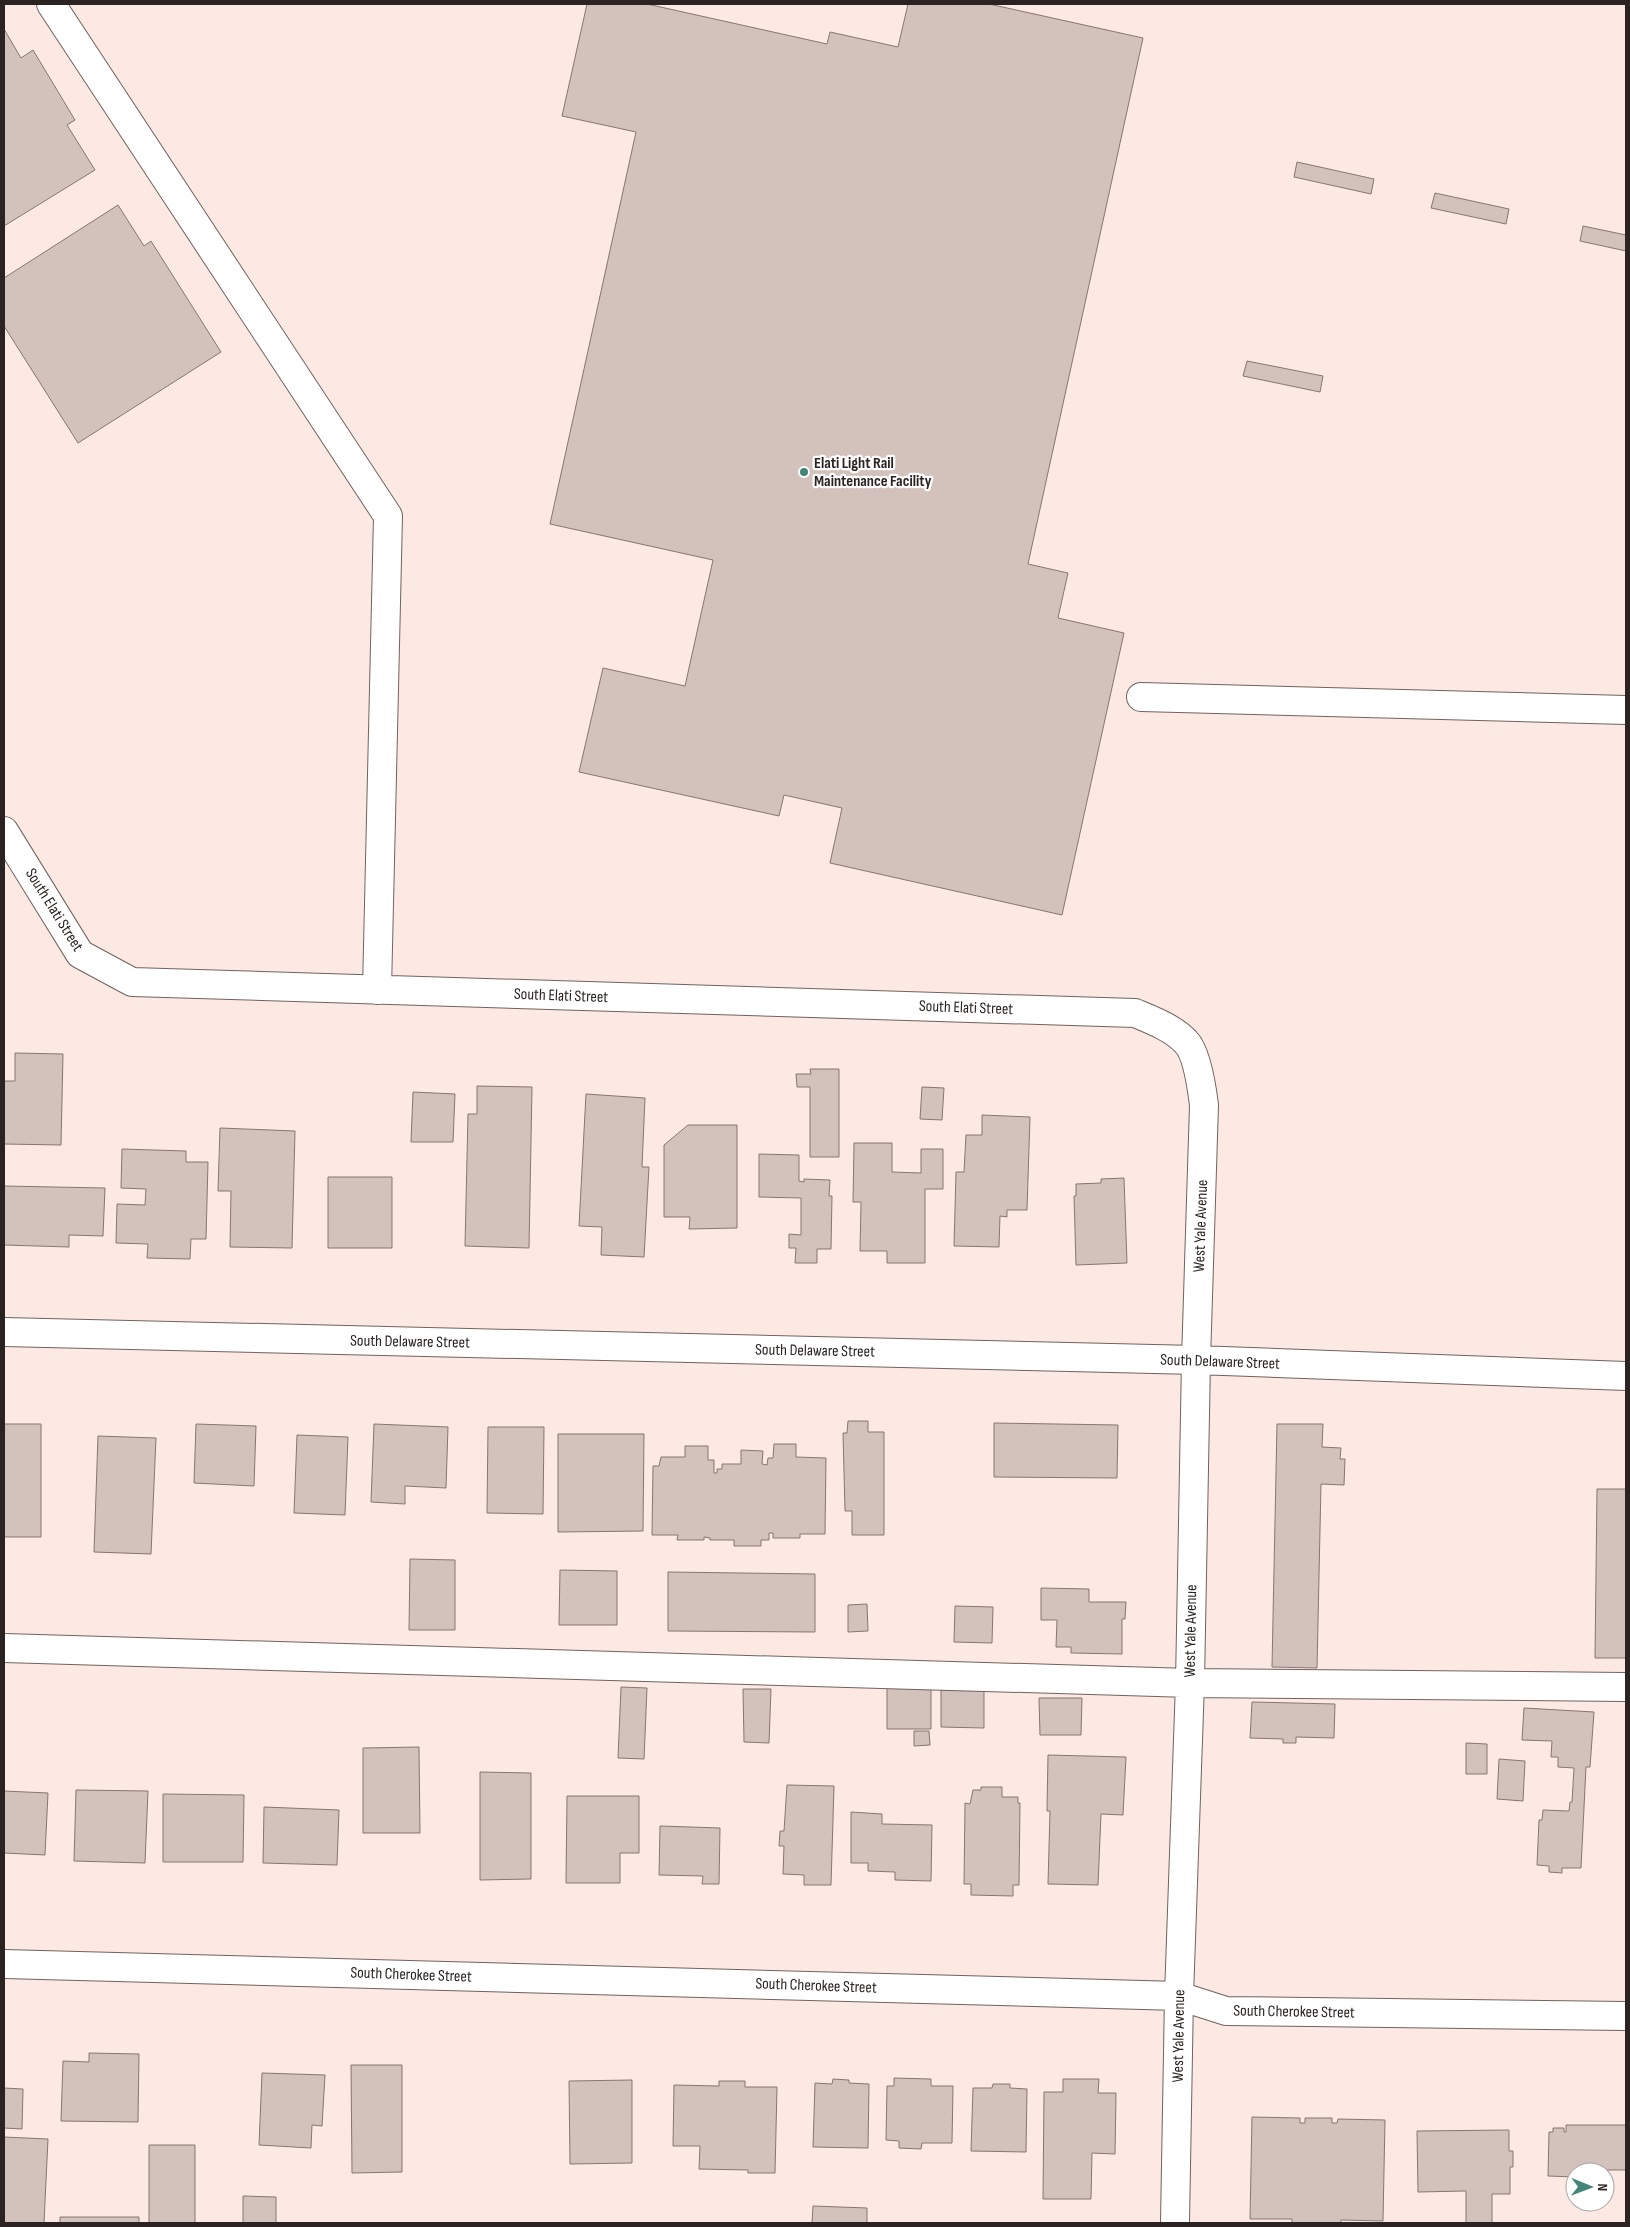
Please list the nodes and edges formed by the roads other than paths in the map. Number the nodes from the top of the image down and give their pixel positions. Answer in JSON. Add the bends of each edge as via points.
{"nodes":[{"id":1,"x":51,"y":4,"type":"edge"},
{"id":2,"x":1141,"y":697,"type":"dead end"},
{"id":3,"x":1626,"y":710,"type":"edge"},
{"id":4,"x":4,"y":831,"type":"edge"},
{"id":5,"x":377,"y":990,"type":"junction"},
{"id":6,"x":1187,"y":1042,"type":"joint"},
{"id":7,"x":4,"y":1332,"type":"edge"},
{"id":8,"x":1196,"y":1360,"type":"junction"},
{"id":9,"x":1626,"y":1376,"type":"edge"},
{"id":10,"x":4,"y":1648,"type":"edge"},
{"id":11,"x":1190,"y":1683,"type":"junction"},
{"id":12,"x":1626,"y":1687,"type":"edge"},
{"id":13,"x":4,"y":1964,"type":"edge"},
{"id":14,"x":1180,"y":1996,"type":"junction"},
{"id":15,"x":1626,"y":2016,"type":"edge"},
{"id":16,"x":1176,"y":2223,"type":"edge"}],
"edges":[{"from":1,"to":5,"type":"street","via":[[388,516]]},
{"from":2,"to":3,"type":"street"},
{"from":4,"to":5,"type":"street","name":"South Elati Street","via":[[80,954],[132,982]]},
{"from":5,"to":6,"type":"street","name":"South Elati Street","via":[[1135,1013]]},
{"from":6,"to":8,"type":"street","name":"West Yale Avenue","via":[[1200,1076],[1204,1104]]},
{"from":7,"to":8,"type":"street","name":"South Delaware Street"},
{"from":8,"to":9,"type":"street","name":"South Delaware Street"},
{"from":8,"to":11,"type":"street","name":"West Yale Avenue"},
{"from":10,"to":11,"type":"street"},
{"from":11,"to":12,"type":"street"},
{"from":11,"to":14,"type":"street","name":"West Yale Avenue"},
{"from":13,"to":14,"type":"street","name":"South Cherokee Street"},
{"from":14,"to":15,"type":"street","name":"South Cherokee Street","via":[[1226,2011]]},
{"from":14,"to":16,"type":"street","name":"West Yale Avenue"}]}
